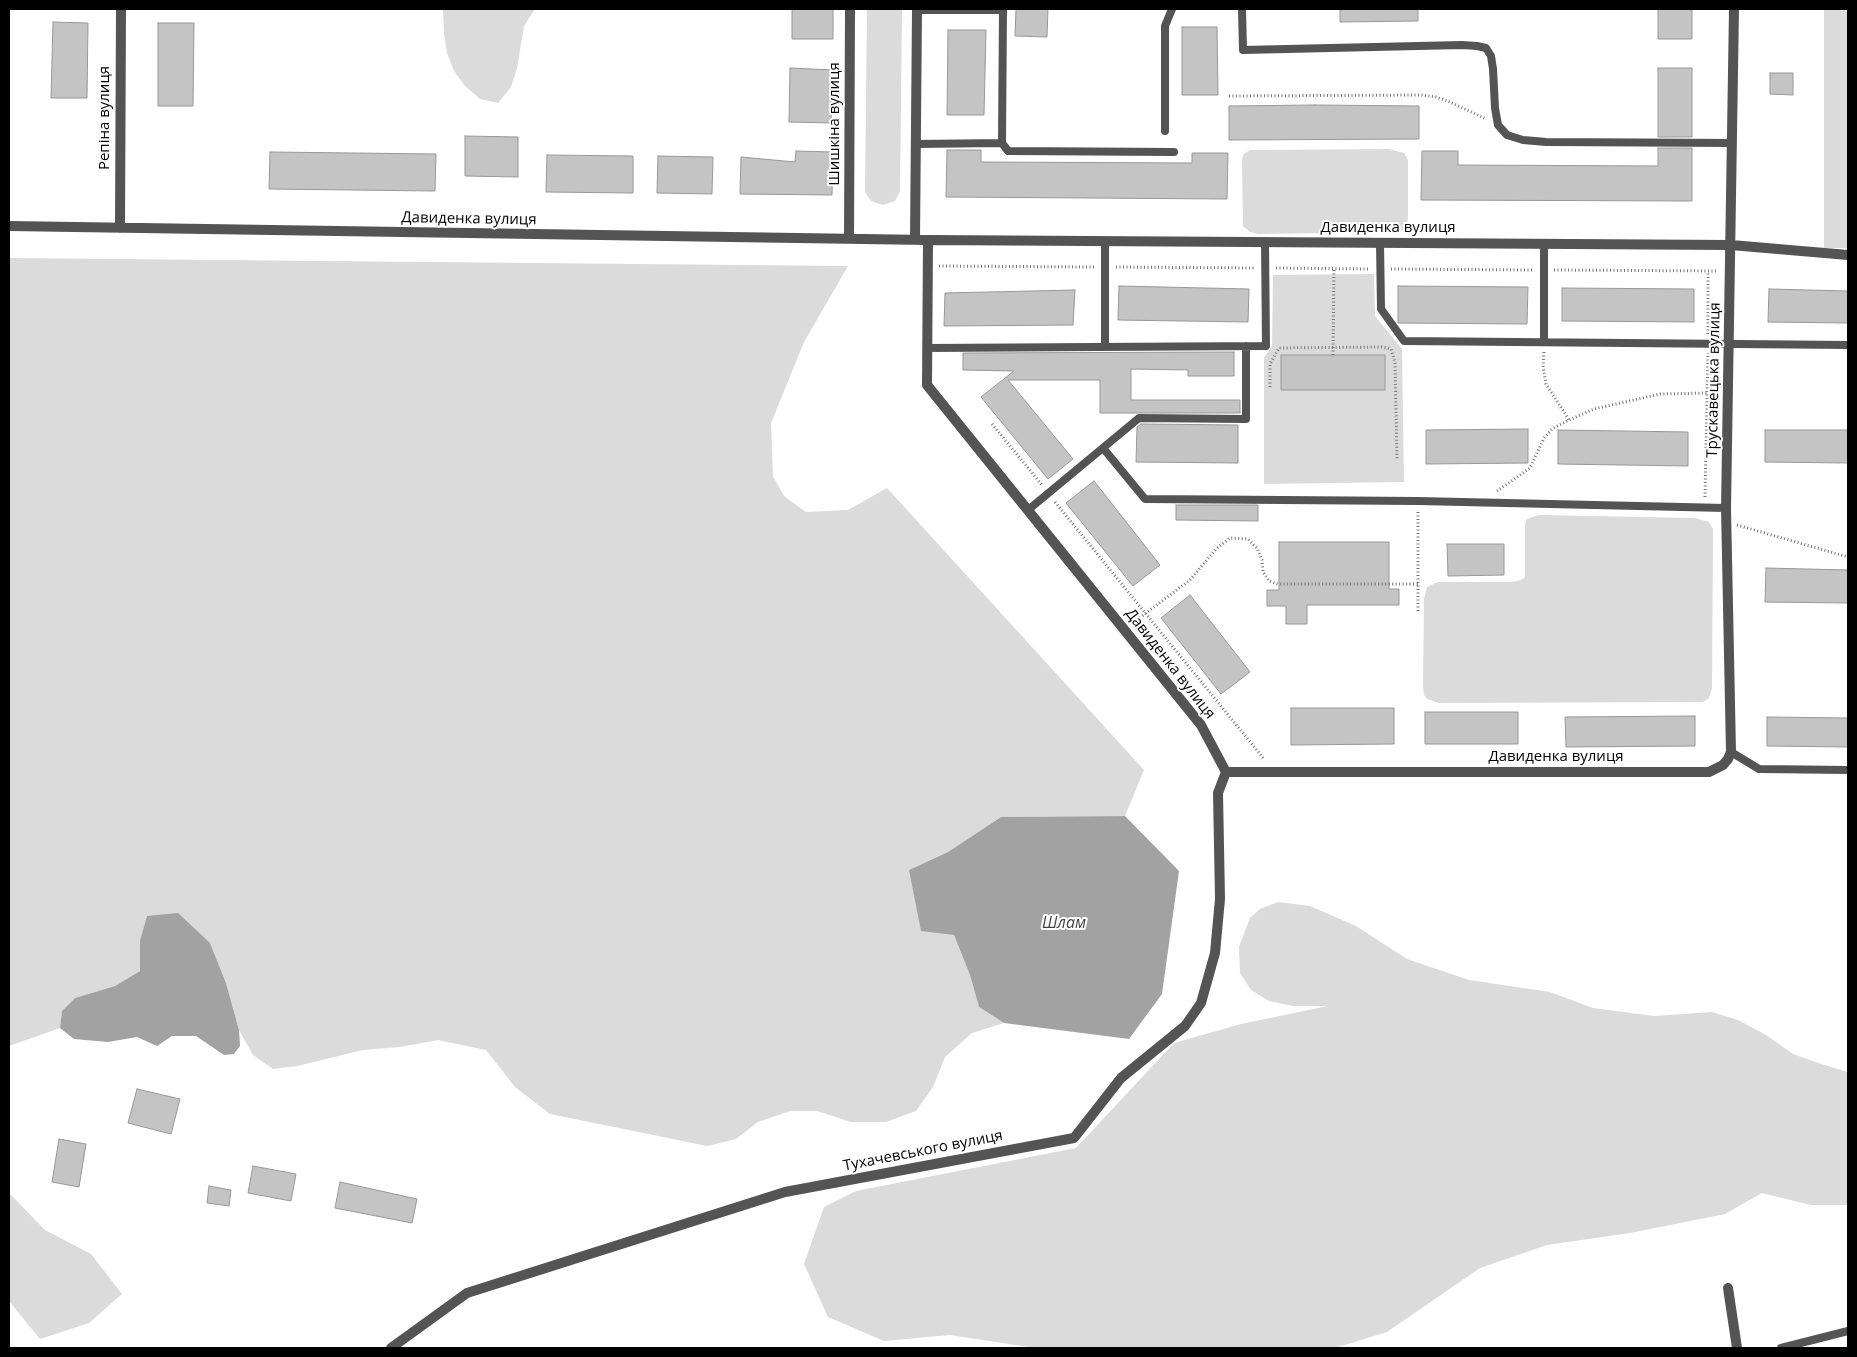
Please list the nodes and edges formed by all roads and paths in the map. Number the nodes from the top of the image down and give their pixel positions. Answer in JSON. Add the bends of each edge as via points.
{"nodes":[{"id":1,"x":121,"y":9,"type":"edge"},
{"id":2,"x":850,"y":9,"type":"edge"},
{"id":3,"x":917,"y":9,"type":"edge"},
{"id":4,"x":1172,"y":9,"type":"edge"},
{"id":5,"x":1242,"y":9,"type":"edge"},
{"id":6,"x":1734,"y":9,"type":"edge"},
{"id":7,"x":1003,"y":10,"type":"edge"},
{"id":8,"x":1230,"y":96,"type":"dead end"},
{"id":9,"x":1498,"y":125,"type":"junction"},
{"id":10,"x":1165,"y":131,"type":"dead end"},
{"id":11,"x":1002,"y":143,"type":"junction"},
{"id":12,"x":1732,"y":143,"type":"junction"},
{"id":13,"x":916,"y":144,"type":"junction"},
{"id":14,"x":1174,"y":152,"type":"dead end"},
{"id":15,"x":9,"y":226,"type":"edge"},
{"id":16,"x":120,"y":228,"type":"junction"},
{"id":17,"x":849,"y":240,"type":"junction"},
{"id":18,"x":915,"y":240,"type":"junction"},
{"id":19,"x":928,"y":240,"type":"junction"},
{"id":20,"x":1105,"y":242,"type":"junction"},
{"id":21,"x":1266,"y":242,"type":"junction"},
{"id":22,"x":1380,"y":243,"type":"junction"},
{"id":23,"x":1544,"y":244,"type":"junction"},
{"id":24,"x":1731,"y":245,"type":"junction"},
{"id":25,"x":1848,"y":255,"type":"edge"},
{"id":26,"x":928,"y":266,"type":"junction"},
{"id":27,"x":1105,"y":267,"type":"junction"},
{"id":28,"x":1266,"y":268,"type":"junction"},
{"id":29,"x":1334,"y":268,"type":"junction"},
{"id":30,"x":1380,"y":269,"type":"junction"},
{"id":31,"x":1544,"y":270,"type":"junction"},
{"id":32,"x":1708,"y":271,"type":"junction"},
{"id":33,"x":1731,"y":271,"type":"junction"},
{"id":34,"x":1544,"y":342,"type":"junction"},
{"id":35,"x":1708,"y":344,"type":"junction"},
{"id":36,"x":1730,"y":345,"type":"junction"},
{"id":37,"x":1246,"y":346,"type":"junction"},
{"id":38,"x":1848,"y":346,"type":"edge"},
{"id":39,"x":1105,"y":347,"type":"junction"},
{"id":40,"x":1333,"y":347,"type":"junction"},
{"id":41,"x":927,"y":348,"type":"junction"},
{"id":42,"x":1333,"y":355,"type":"dead end"},
{"id":43,"x":1270,"y":387,"type":"dead end"},
{"id":44,"x":1707,"y":393,"type":"junction"},
{"id":45,"x":1569,"y":420,"type":"junction"},
{"id":46,"x":992,"y":424,"type":"dead end"},
{"id":47,"x":1103,"y":448,"type":"junction"},
{"id":48,"x":1397,"y":460,"type":"dead end"},
{"id":49,"x":1048,"y":494,"type":"junction"},
{"id":50,"x":1418,"y":501,"type":"junction"},
{"id":51,"x":1480,"y":502,"type":"junction"},
{"id":52,"x":1704,"y":507,"type":"junction"},
{"id":53,"x":1726,"y":508,"type":"junction"},
{"id":54,"x":1028,"y":510,"type":"junction"},
{"id":55,"x":1727,"y":522,"type":"junction"},
{"id":56,"x":1848,"y":557,"type":"edge"},
{"id":57,"x":1418,"y":584,"type":"junction"},
{"id":58,"x":1418,"y":611,"type":"dead end"},
{"id":59,"x":1145,"y":613,"type":"junction"},
{"id":60,"x":1125,"y":630,"type":"junction"},
{"id":61,"x":1731,"y":752,"type":"junction"},
{"id":62,"x":1848,"y":770,"type":"edge"},
{"id":63,"x":1226,"y":772,"type":"junction"},
{"id":64,"x":1274,"y":773,"type":"junction"},
{"id":65,"x":1728,"y":1288,"type":"dead end"},
{"id":66,"x":1848,"y":1331,"type":"edge"},
{"id":67,"x":391,"y":1348,"type":"edge"},
{"id":68,"x":1737,"y":1348,"type":"edge"},
{"id":69,"x":1781,"y":1348,"type":"edge"}],
"edges":[{"from":1,"to":16,"type":"street","name":"Репiна вулиця"},
{"from":2,"to":17,"type":"street","name":"Шишкiна вулиця"},
{"from":3,"to":7,"type":"lane"},
{"from":3,"to":13,"type":"street"},
{"from":4,"to":10,"type":"lane","via":[[1165,26]]},
{"from":5,"to":9,"type":"lane","via":[[1243,50],[1462,45],[1486,48],[1491,56]]},
{"from":6,"to":12,"type":"street","name":"Трускавецька вулиця"},
{"from":7,"to":11,"type":"lane"},
{"from":8,"to":9,"type":"path","via":[[1421,95],[1450,102]]},
{"from":9,"to":12,"type":"lane","via":[[1508,135],[1546,142]]},
{"from":11,"to":13,"type":"lane"},
{"from":11,"to":14,"type":"lane","via":[[1008,151]]},
{"from":12,"to":24,"type":"street","name":"Трускавецька вулиця"},
{"from":13,"to":18,"type":"street"},
{"from":15,"to":16,"type":"street","name":"Давиденка вулиця"},
{"from":16,"to":17,"type":"street","name":"Давиденка вулиця"},
{"from":17,"to":18,"type":"street","name":"Давиденка вулиця"},
{"from":18,"to":19,"type":"street","name":"Давиденка вулиця"},
{"from":19,"to":20,"type":"street","name":"Давиденка вулиця"},
{"from":19,"to":26,"type":"street","name":"Давиденка вулиця"},
{"from":20,"to":21,"type":"street","name":"Давиденка вулиця"},
{"from":20,"to":27,"type":"lane"},
{"from":21,"to":22,"type":"street","name":"Давиденка вулиця"},
{"from":21,"to":28,"type":"lane"},
{"from":22,"to":23,"type":"street","name":"Давиденка вулиця"},
{"from":22,"to":30,"type":"lane"},
{"from":23,"to":24,"type":"street","name":"Давиденка вулиця"},
{"from":23,"to":31,"type":"lane"},
{"from":24,"to":25,"type":"street","name":"Давиденка вулиця"},
{"from":24,"to":33,"type":"street","name":"Трускавецька вулиця"},
{"from":26,"to":27,"type":"path"},
{"from":26,"to":41,"type":"street","name":"Давиденка вулиця"},
{"from":27,"to":28,"type":"path"},
{"from":27,"to":39,"type":"lane"},
{"from":28,"to":29,"type":"path"},
{"from":28,"to":37,"type":"lane","via":[[1266,346]]},
{"from":29,"to":30,"type":"path"},
{"from":29,"to":40,"type":"path"},
{"from":30,"to":31,"type":"path"},
{"from":30,"to":34,"type":"lane","via":[[1381,309],[1404,341]]},
{"from":31,"to":32,"type":"path"},
{"from":31,"to":34,"type":"lane"},
{"from":32,"to":33,"type":"path"},
{"from":32,"to":35,"type":"path"},
{"from":33,"to":36,"type":"street","name":"Трускавецька вулиця"},
{"from":34,"to":35,"type":"lane"},
{"from":34,"to":45,"type":"path","via":[[1546,384]]},
{"from":35,"to":36,"type":"lane"},
{"from":35,"to":44,"type":"path"},
{"from":36,"to":38,"type":"lane"},
{"from":36,"to":53,"type":"street","name":"Трускавецька вулиця"},
{"from":37,"to":39,"type":"lane"},
{"from":37,"to":47,"type":"lane","via":[[1246,419],[1139,418]]},
{"from":39,"to":41,"type":"lane"},
{"from":40,"to":42,"type":"path"},
{"from":40,"to":43,"type":"path","via":[[1278,348],[1270,364]]},
{"from":40,"to":48,"type":"path","via":[[1391,349],[1395,358]]},
{"from":41,"to":54,"type":"street","name":"Давиденка вулиця","via":[[927,384]]},
{"from":44,"to":45,"type":"path","via":[[1660,394],[1594,409]]},
{"from":44,"to":52,"type":"path"},
{"from":45,"to":51,"type":"path","via":[[1552,429],[1544,438],[1530,468]]},
{"from":46,"to":49,"type":"path"},
{"from":47,"to":49,"type":"lane"},
{"from":47,"to":50,"type":"lane","via":[[1145,499]]},
{"from":49,"to":54,"type":"lane"},
{"from":49,"to":59,"type":"path"},
{"from":50,"to":51,"type":"lane"},
{"from":50,"to":57,"type":"path"},
{"from":51,"to":52,"type":"lane"},
{"from":52,"to":53,"type":"lane"},
{"from":53,"to":55,"type":"street","name":"Трускавецька вулиця"},
{"from":54,"to":60,"type":"street","name":"Давиденка вулиця"},
{"from":55,"to":56,"type":"path"},
{"from":55,"to":61,"type":"street","name":"Трускавецька вулиця"},
{"from":57,"to":58,"type":"path"},
{"from":57,"to":59,"type":"path","via":[[1278,584],[1269,581],[1263,572],[1257,548],[1248,539],[1230,538],[1216,549],[1190,580]]},
{"from":59,"to":60,"type":"path"},
{"from":59,"to":64,"type":"path"},
{"from":60,"to":63,"type":"street","name":"Давиденка вулиця","via":[[1201,725]]},
{"from":61,"to":62,"type":"lane","via":[[1759,769]]},
{"from":61,"to":64,"type":"street","name":"Давиденка вулиця","via":[[1723,765],[1709,772]]},
{"from":63,"to":64,"type":"street","name":"Давиденка вулиця"},
{"from":63,"to":67,"type":"street","name":"Тухачевського вулиця","via":[[1218,793],[1220,899],[1215,953],[1201,1003],[1185,1026],[1122,1078],[1074,1138],[776,1195],[467,1293]]},
{"from":65,"to":68,"type":"street"},
{"from":66,"to":69,"type":"lane"}]}
